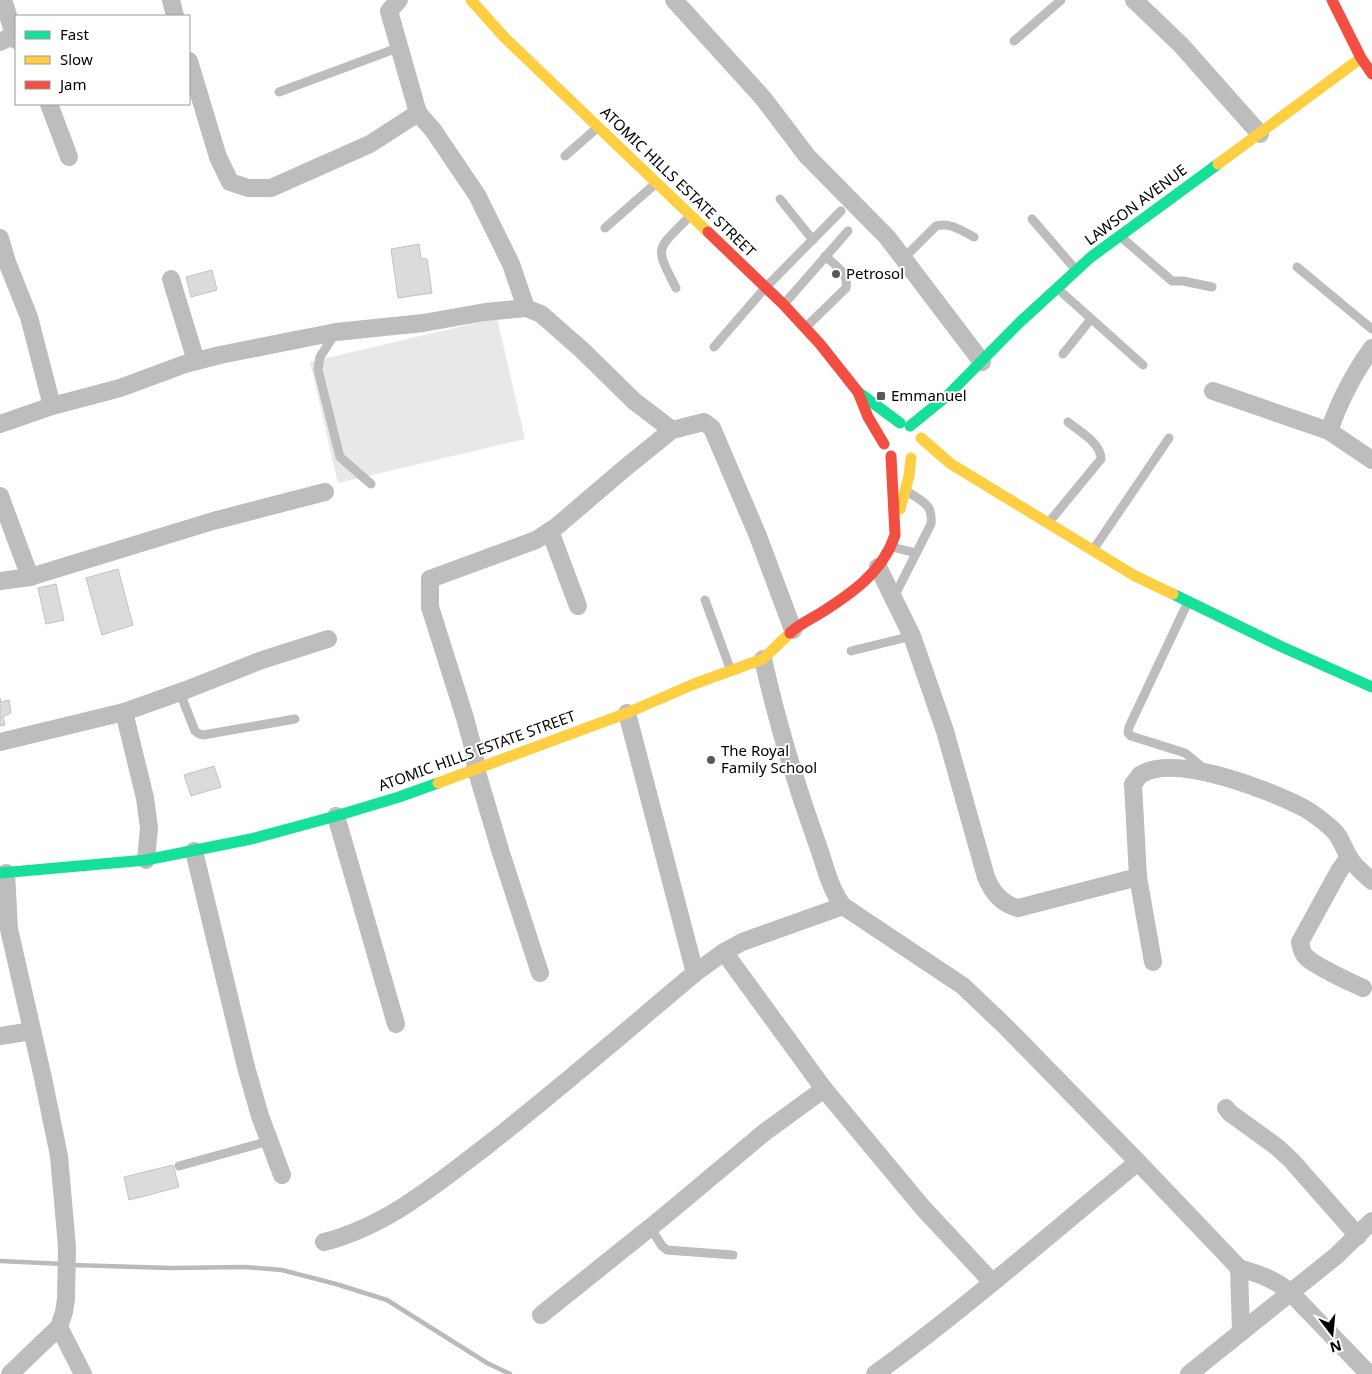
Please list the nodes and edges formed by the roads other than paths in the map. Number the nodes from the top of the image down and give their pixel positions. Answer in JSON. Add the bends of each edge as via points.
{"nodes":[{"id":1,"x":3,"y":0,"type":"edge"},
{"id":2,"x":170,"y":0,"type":"edge"},
{"id":3,"x":399,"y":0,"type":"edge"},
{"id":4,"x":471,"y":0,"type":"edge"},
{"id":5,"x":1061,"y":0,"type":"edge"},
{"id":6,"x":1134,"y":0,"type":"edge"},
{"id":7,"x":1332,"y":0,"type":"edge"},
{"id":8,"x":681,"y":2,"type":"edge"},
{"id":9,"x":175,"y":15,"type":"edge"},
{"id":10,"x":10,"y":39,"type":"edge"},
{"id":11,"x":1014,"y":40,"type":"dead end"},
{"id":12,"x":400,"y":47,"type":"junction"},
{"id":13,"x":1366,"y":54,"type":"edge"},
{"id":14,"x":190,"y":63,"type":"edge"},
{"id":15,"x":1372,"y":74,"type":"edge"},
{"id":16,"x":279,"y":92,"type":"dead end"},
{"id":17,"x":49,"y":105,"type":"edge"},
{"id":18,"x":418,"y":113,"type":"junction"},
{"id":19,"x":600,"y":127,"type":"junction"},
{"id":20,"x":1260,"y":134,"type":"junction"},
{"id":21,"x":565,"y":156,"type":"dead end"},
{"id":22,"x":69,"y":157,"type":"dead end"},
{"id":23,"x":656,"y":183,"type":"junction"},
{"id":24,"x":780,"y":199,"type":"dead end"},
{"id":25,"x":841,"y":211,"type":"dead end"},
{"id":26,"x":690,"y":215,"type":"junction"},
{"id":27,"x":1032,"y":219,"type":"dead end"},
{"id":28,"x":605,"y":228,"type":"dead end"},
{"id":29,"x":848,"y":230,"type":"dead end"},
{"id":30,"x":1119,"y":236,"type":"junction"},
{"id":31,"x":974,"y":237,"type":"dead end"},
{"id":32,"x":0,"y":238,"type":"edge"},
{"id":33,"x":813,"y":240,"type":"junction"},
{"id":34,"x":825,"y":256,"type":"junction"},
{"id":35,"x":904,"y":258,"type":"junction"},
{"id":36,"x":1297,"y":267,"type":"dead end"},
{"id":37,"x":1076,"y":270,"type":"junction"},
{"id":38,"x":171,"y":279,"type":"dead end"},
{"id":39,"x":1212,"y":287,"type":"dead end"},
{"id":40,"x":676,"y":288,"type":"dead end"},
{"id":41,"x":765,"y":288,"type":"junction"},
{"id":42,"x":1056,"y":288,"type":"junction"},
{"id":43,"x":783,"y":304,"type":"junction"},
{"id":44,"x":526,"y":308,"type":"junction"},
{"id":45,"x":1091,"y":319,"type":"junction"},
{"id":46,"x":805,"y":328,"type":"junction"},
{"id":47,"x":1372,"y":329,"type":"edge"},
{"id":48,"x":336,"y":332,"type":"junction"},
{"id":49,"x":714,"y":348,"type":"dead end"},
{"id":50,"x":1372,"y":348,"type":"edge"},
{"id":51,"x":1063,"y":354,"type":"dead end"},
{"id":52,"x":196,"y":361,"type":"junction"},
{"id":53,"x":982,"y":362,"type":"junction"},
{"id":54,"x":1143,"y":365,"type":"dead end"},
{"id":55,"x":1212,"y":391,"type":"dead end"},
{"id":56,"x":858,"y":392,"type":"junction"},
{"id":57,"x":948,"y":396,"type":"junction"},
{"id":58,"x":52,"y":406,"type":"junction"},
{"id":59,"x":1068,"y":422,"type":"dead end"},
{"id":60,"x":0,"y":424,"type":"edge"},
{"id":61,"x":905,"y":425,"type":"junction"},
{"id":62,"x":672,"y":430,"type":"junction"},
{"id":63,"x":1329,"y":431,"type":"junction"},
{"id":64,"x":920,"y":437,"type":"junction"},
{"id":65,"x":1169,"y":438,"type":"dead end"},
{"id":66,"x":884,"y":444,"type":"junction"},
{"id":67,"x":914,"y":455,"type":"junction"},
{"id":68,"x":891,"y":456,"type":"junction"},
{"id":69,"x":1372,"y":460,"type":"edge"},
{"id":70,"x":951,"y":464,"type":"junction"},
{"id":71,"x":371,"y":484,"type":"dead end"},
{"id":72,"x":906,"y":490,"type":"junction"},
{"id":73,"x":326,"y":492,"type":"dead end"},
{"id":74,"x":0,"y":496,"type":"edge"},
{"id":75,"x":895,"y":523,"type":"junction"},
{"id":76,"x":1048,"y":523,"type":"junction"},
{"id":77,"x":550,"y":531,"type":"junction"},
{"id":78,"x":892,"y":547,"type":"junction"},
{"id":79,"x":1093,"y":550,"type":"junction"},
{"id":80,"x":916,"y":553,"type":"junction"},
{"id":81,"x":878,"y":567,"type":"junction"},
{"id":82,"x":30,"y":577,"type":"junction"},
{"id":83,"x":0,"y":582,"type":"edge"},
{"id":84,"x":894,"y":597,"type":"junction"},
{"id":85,"x":706,"y":600,"type":"dead end"},
{"id":86,"x":1188,"y":603,"type":"junction"},
{"id":87,"x":578,"y":606,"type":"dead end"},
{"id":88,"x":793,"y":630,"type":"junction"},
{"id":89,"x":912,"y":636,"type":"junction"},
{"id":90,"x":328,"y":639,"type":"dead end"},
{"id":91,"x":851,"y":651,"type":"dead end"},
{"id":92,"x":764,"y":659,"type":"junction"},
{"id":93,"x":731,"y":670,"type":"junction"},
{"id":94,"x":1372,"y":687,"type":"edge"},
{"id":95,"x":180,"y":692,"type":"junction"},
{"id":96,"x":124,"y":712,"type":"junction"},
{"id":97,"x":627,"y":713,"type":"junction"},
{"id":98,"x":295,"y":719,"type":"dead end"},
{"id":99,"x":0,"y":742,"type":"edge"},
{"id":100,"x":476,"y":769,"type":"junction"},
{"id":101,"x":1210,"y":773,"type":"junction"},
{"id":102,"x":336,"y":816,"type":"junction"},
{"id":103,"x":194,"y":851,"type":"junction"},
{"id":104,"x":1349,"y":857,"type":"junction"},
{"id":105,"x":146,"y":860,"type":"junction"},
{"id":106,"x":3,"y":873,"type":"edge"},
{"id":107,"x":1138,"y":877,"type":"junction"},
{"id":108,"x":1372,"y":882,"type":"edge"},
{"id":109,"x":843,"y":906,"type":"junction"},
{"id":110,"x":724,"y":952,"type":"junction"},
{"id":111,"x":1153,"y":962,"type":"dead end"},
{"id":112,"x":540,"y":973,"type":"dead end"},
{"id":113,"x":696,"y":973,"type":"junction"},
{"id":114,"x":1363,"y":988,"type":"dead end"},
{"id":115,"x":396,"y":1024,"type":"dead end"},
{"id":116,"x":32,"y":1031,"type":"junction"},
{"id":117,"x":0,"y":1036,"type":"edge"},
{"id":118,"x":824,"y":1089,"type":"junction"},
{"id":119,"x":1226,"y":1108,"type":"dead end"},
{"id":120,"x":270,"y":1141,"type":"junction"},
{"id":121,"x":1138,"y":1162,"type":"junction"},
{"id":122,"x":179,"y":1166,"type":"dead end"},
{"id":123,"x":282,"y":1175,"type":"dead end"},
{"id":124,"x":1372,"y":1220,"type":"edge"},
{"id":125,"x":650,"y":1227,"type":"junction"},
{"id":126,"x":1358,"y":1236,"type":"junction"},
{"id":127,"x":324,"y":1242,"type":"dead end"},
{"id":128,"x":732,"y":1255,"type":"dead end"},
{"id":129,"x":1239,"y":1268,"type":"junction"},
{"id":130,"x":992,"y":1282,"type":"junction"},
{"id":131,"x":1290,"y":1292,"type":"junction"},
{"id":132,"x":541,"y":1314,"type":"dead end"},
{"id":133,"x":59,"y":1327,"type":"junction"},
{"id":134,"x":1241,"y":1332,"type":"junction"},
{"id":135,"x":10,"y":1374,"type":"edge"},
{"id":136,"x":83,"y":1374,"type":"edge"},
{"id":137,"x":875,"y":1374,"type":"edge"},
{"id":138,"x":1190,"y":1374,"type":"edge"},
{"id":139,"x":1369,"y":1374,"type":"edge"}],
"edges":[{"from":1,"to":10,"type":"street"},
{"from":2,"to":9,"type":"street"},
{"from":3,"to":12,"type":"street","via":[[389,11]]},
{"from":4,"to":19,"type":"street","name":"ATOMIC HILLS ESTATE STREET","via":[[506,38]]},
{"from":5,"to":11,"type":"lane"},
{"from":6,"to":20,"type":"street","via":[[1182,45]]},
{"from":7,"to":13,"type":"street"},
{"from":8,"to":35,"type":"street","via":[[763,98],[807,156]]},
{"from":12,"to":16,"type":"lane"},
{"from":12,"to":18,"type":"street"},
{"from":13,"to":15,"type":"street"},
{"from":13,"to":20,"type":"street","name":"LAWSON AVENUE"},
{"from":14,"to":18,"type":"street","via":[[222,165],[230,182],[248,188],[271,188],[370,144]]},
{"from":17,"to":22,"type":"street"},
{"from":18,"to":44,"type":"street","via":[[477,195],[511,264]]},
{"from":19,"to":21,"type":"lane"},
{"from":19,"to":23,"type":"street","name":"ATOMIC HILLS ESTATE STREET"},
{"from":20,"to":30,"type":"street","name":"LAWSON AVENUE"},
{"from":23,"to":26,"type":"street","name":"ATOMIC HILLS ESTATE STREET"},
{"from":23,"to":28,"type":"lane"},
{"from":24,"to":33,"type":"lane"},
{"from":25,"to":33,"type":"lane"},
{"from":26,"to":40,"type":"lane","via":[[662,244],[660,251]]},
{"from":26,"to":41,"type":"street","name":"ATOMIC HILLS ESTATE STREET"},
{"from":27,"to":37,"type":"lane"},
{"from":29,"to":34,"type":"lane"},
{"from":30,"to":37,"type":"street","name":"LAWSON AVENUE"},
{"from":30,"to":39,"type":"lane","via":[[1172,281]]},
{"from":31,"to":35,"type":"lane","via":[[942,224],[936,226]]},
{"from":32,"to":58,"type":"street","via":[[29,317]]},
{"from":33,"to":41,"type":"lane"},
{"from":34,"to":43,"type":"lane"},
{"from":34,"to":46,"type":"lane","via":[[845,275],[846,288]]},
{"from":35,"to":53,"type":"street"},
{"from":36,"to":47,"type":"lane"},
{"from":37,"to":42,"type":"street","name":"LAWSON AVENUE"},
{"from":38,"to":52,"type":"street"},
{"from":41,"to":43,"type":"street","name":"ATOMIC HILLS ESTATE STREET"},
{"from":41,"to":49,"type":"lane"},
{"from":42,"to":45,"type":"lane"},
{"from":42,"to":53,"type":"street","name":"LAWSON AVENUE"},
{"from":43,"to":46,"type":"street","name":"ATOMIC HILLS ESTATE STREET"},
{"from":44,"to":48,"type":"street"},
{"from":44,"to":62,"type":"street","via":[[541,314],[634,401]]},
{"from":45,"to":51,"type":"lane"},
{"from":45,"to":54,"type":"lane"},
{"from":46,"to":56,"type":"street","name":"ATOMIC HILLS ESTATE STREET"},
{"from":48,"to":52,"type":"street"},
{"from":48,"to":71,"type":"lane","via":[[320,357],[318,370],[340,457]]},
{"from":50,"to":63,"type":"street","via":[[1352,380]]},
{"from":52,"to":58,"type":"street","via":[[120,388]]},
{"from":53,"to":57,"type":"street","name":"LAWSON AVENUE"},
{"from":55,"to":63,"type":"street"},
{"from":56,"to":61,"type":"street","name":"ATOMIC HILLS ESTATE STREET"},
{"from":56,"to":66,"type":"street","name":"ATOMIC HILLS ESTATE STREET"},
{"from":57,"to":61,"type":"street","name":"LAWSON AVENUE"},
{"from":57,"to":64,"type":"street","name":"LAWSON AVENUE"},
{"from":58,"to":60,"type":"street"},
{"from":59,"to":76,"type":"lane","via":[[1098,446],[1101,459]]},
{"from":61,"to":64,"type":"street","via":[[916,430]]},
{"from":61,"to":66,"type":"street","via":[[890,428]]},
{"from":62,"to":77,"type":"street"},
{"from":62,"to":88,"type":"street","via":[[704,422],[712,428]]},
{"from":63,"to":69,"type":"street"},
{"from":64,"to":67,"type":"street","via":[[920,445]]},
{"from":64,"to":70,"type":"street"},
{"from":65,"to":79,"type":"lane"},
{"from":66,"to":68,"type":"street"},
{"from":67,"to":68,"type":"street","via":[[901,460]]},
{"from":67,"to":70,"type":"street"},
{"from":67,"to":72,"type":"street","name":"ATOMIC HILLS ESTATE STREET"},
{"from":68,"to":75,"type":"street","name":"ATOMIC HILLS ESTATE STREET"},
{"from":70,"to":76,"type":"street"},
{"from":72,"to":75,"type":"street","name":"ATOMIC HILLS ESTATE STREET"},
{"from":72,"to":80,"type":"lane","via":[[930,507],[932,513],[931,524]]},
{"from":73,"to":82,"type":"street","via":[[213,521]]},
{"from":74,"to":82,"type":"street"},
{"from":75,"to":78,"type":"street","name":"ATOMIC HILLS ESTATE STREET"},
{"from":76,"to":79,"type":"street"},
{"from":77,"to":87,"type":"street"},
{"from":77,"to":100,"type":"street","via":[[536,540],[430,579],[430,607],[465,718]]},
{"from":78,"to":80,"type":"lane"},
{"from":78,"to":81,"type":"street","name":"ATOMIC HILLS ESTATE STREET"},
{"from":79,"to":86,"type":"street"},
{"from":80,"to":84,"type":"lane"},
{"from":81,"to":84,"type":"street"},
{"from":81,"to":88,"type":"street","name":"ATOMIC HILLS ESTATE STREET","via":[[862,584]]},
{"from":82,"to":83,"type":"street"},
{"from":84,"to":89,"type":"street"},
{"from":85,"to":93,"type":"lane"},
{"from":86,"to":94,"type":"street"},
{"from":86,"to":101,"type":"lane","via":[[1128,727],[1128,733],[1185,753]]},
{"from":88,"to":92,"type":"street","name":"ATOMIC HILLS ESTATE STREET"},
{"from":89,"to":91,"type":"lane"},
{"from":89,"to":107,"type":"street","via":[[945,731],[986,877],[1001,900],[1018,908]]},
{"from":90,"to":95,"type":"street"},
{"from":92,"to":93,"type":"street","name":"ATOMIC HILLS ESTATE STREET"},
{"from":92,"to":109,"type":"street","via":[[795,784],[832,889]]},
{"from":93,"to":97,"type":"street","name":"ATOMIC HILLS ESTATE STREET"},
{"from":95,"to":96,"type":"street"},
{"from":95,"to":98,"type":"lane","via":[[198,734]]},
{"from":96,"to":99,"type":"street"},
{"from":96,"to":105,"type":"street","via":[[149,828]]},
{"from":97,"to":100,"type":"street","name":"ATOMIC HILLS ESTATE STREET"},
{"from":97,"to":113,"type":"street"},
{"from":100,"to":102,"type":"street","name":"ATOMIC HILLS ESTATE STREET"},
{"from":100,"to":112,"type":"street"},
{"from":101,"to":104,"type":"street","via":[[1266,790],[1306,809],[1338,835]]},
{"from":101,"to":107,"type":"street","via":[[1175,769],[1149,771],[1133,784]]},
{"from":102,"to":103,"type":"street","name":"ATOMIC HILLS ESTATE STREET"},
{"from":102,"to":115,"type":"street"},
{"from":103,"to":105,"type":"street","name":"ATOMIC HILLS ESTATE STREET"},
{"from":103,"to":120,"type":"street","via":[[246,1067]]},
{"from":104,"to":108,"type":"street"},
{"from":104,"to":114,"type":"street","via":[[1300,942],[1306,957]]},
{"from":105,"to":106,"type":"street","name":"ATOMIC HILLS ESTATE STREET"},
{"from":106,"to":116,"type":"street","via":[[9,929]]},
{"from":107,"to":111,"type":"street"},
{"from":109,"to":110,"type":"street","via":[[742,942]]},
{"from":109,"to":121,"type":"street","via":[[963,986]]},
{"from":110,"to":113,"type":"street"},
{"from":110,"to":118,"type":"street"},
{"from":113,"to":127,"type":"street","via":[[527,1114],[404,1208],[346,1236]]},
{"from":116,"to":117,"type":"street"},
{"from":116,"to":133,"type":"street","via":[[59,1156],[68,1247],[64,1312]]},
{"from":118,"to":125,"type":"street","via":[[765,1132]]},
{"from":118,"to":130,"type":"street","via":[[923,1208]]},
{"from":119,"to":126,"type":"street","via":[[1292,1161]]},
{"from":120,"to":122,"type":"lane"},
{"from":120,"to":123,"type":"street"},
{"from":121,"to":129,"type":"street"},
{"from":121,"to":130,"type":"street"},
{"from":124,"to":126,"type":"street"},
{"from":125,"to":128,"type":"lane","via":[[667,1250]]},
{"from":125,"to":132,"type":"street"},
{"from":126,"to":131,"type":"street"},
{"from":129,"to":131,"type":"street","via":[[1278,1282]]},
{"from":129,"to":134,"type":"street"},
{"from":130,"to":137,"type":"street"},
{"from":131,"to":134,"type":"street"},
{"from":131,"to":139,"type":"street"},
{"from":133,"to":135,"type":"street"},
{"from":133,"to":136,"type":"street"},
{"from":134,"to":138,"type":"street"}]}
